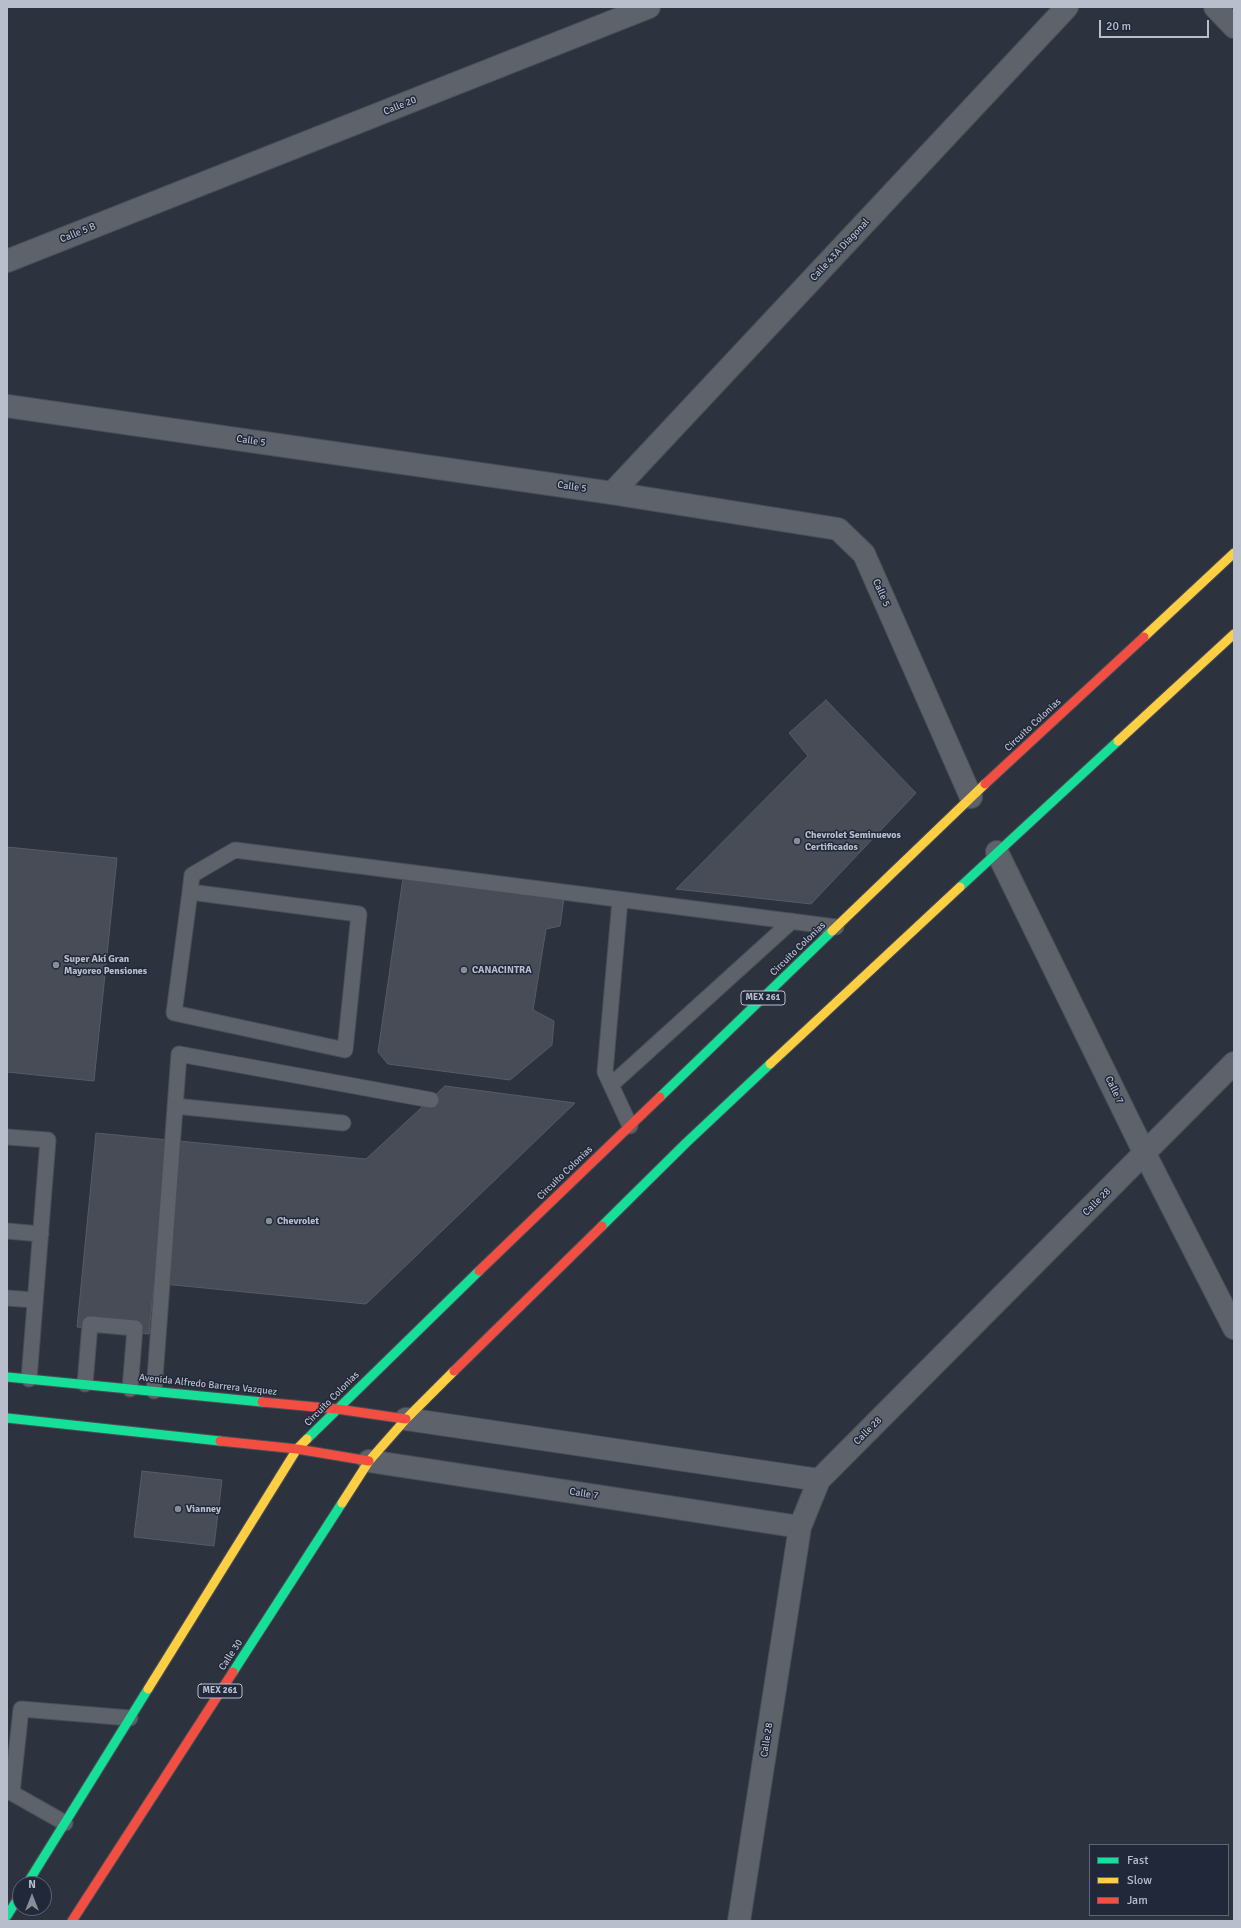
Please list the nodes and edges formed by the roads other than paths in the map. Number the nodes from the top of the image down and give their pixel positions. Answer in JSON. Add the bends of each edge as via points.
{"nodes":[{"id":1,"x":649,"y":7,"type":"edge"},
{"id":2,"x":1067,"y":7,"type":"edge"},
{"id":3,"x":1215,"y":7,"type":"edge"},
{"id":4,"x":1234,"y":27,"type":"edge"},
{"id":5,"x":150,"y":205,"type":"joint"},
{"id":6,"x":7,"y":261,"type":"edge"},
{"id":7,"x":7,"y":406,"type":"edge"},
{"id":8,"x":612,"y":493,"type":"junction"},
{"id":9,"x":1234,"y":553,"type":"edge"},
{"id":10,"x":1234,"y":634,"type":"edge"},
{"id":11,"x":971,"y":797,"type":"junction"},
{"id":12,"x":996,"y":852,"type":"junction"},
{"id":13,"x":190,"y":892,"type":"junction"},
{"id":14,"x":620,"y":900,"type":"junction"},
{"id":15,"x":792,"y":921,"type":"junction"},
{"id":16,"x":836,"y":927,"type":"junction"},
{"id":17,"x":1234,"y":1063,"type":"edge"},
{"id":18,"x":611,"y":1085,"type":"junction"},
{"id":19,"x":431,"y":1100,"type":"dead end"},
{"id":20,"x":175,"y":1106,"type":"junction"},
{"id":21,"x":343,"y":1123,"type":"dead end"},
{"id":22,"x":630,"y":1126,"type":"junction"},
{"id":23,"x":7,"y":1137,"type":"edge"},
{"id":24,"x":1145,"y":1154,"type":"junction"},
{"id":25,"x":7,"y":1231,"type":"edge"},
{"id":26,"x":41,"y":1234,"type":"junction"},
{"id":27,"x":7,"y":1298,"type":"edge"},
{"id":28,"x":35,"y":1300,"type":"junction"},
{"id":29,"x":1234,"y":1328,"type":"edge"},
{"id":30,"x":7,"y":1377,"type":"edge"},
{"id":31,"x":29,"y":1379,"type":"junction"},
{"id":32,"x":85,"y":1384,"type":"junction"},
{"id":33,"x":130,"y":1389,"type":"junction"},
{"id":34,"x":154,"y":1391,"type":"junction"},
{"id":35,"x":337,"y":1409,"type":"junction"},
{"id":36,"x":7,"y":1418,"type":"edge"},
{"id":37,"x":406,"y":1419,"type":"junction"},
{"id":38,"x":297,"y":1449,"type":"junction"},
{"id":39,"x":368,"y":1461,"type":"junction"},
{"id":40,"x":819,"y":1480,"type":"junction"},
{"id":41,"x":800,"y":1527,"type":"junction"},
{"id":42,"x":130,"y":1718,"type":"junction"},
{"id":43,"x":65,"y":1822,"type":"junction"},
{"id":44,"x":32,"y":1876,"type":"edge"},
{"id":45,"x":72,"y":1921,"type":"edge"},
{"id":46,"x":738,"y":1921,"type":"edge"}],
"edges":[{"from":1,"to":5,"type":"street","name":"Calle 20"},
{"from":2,"to":8,"type":"street","name":"Calle 43A Diagonal"},
{"from":3,"to":4,"type":"street"},
{"from":5,"to":6,"type":"street","name":"Calle 5 B"},
{"from":7,"to":8,"type":"street","name":"Calle 5"},
{"from":8,"to":11,"type":"street","name":"Calle 5","via":[[838,529],[864,554]]},
{"from":9,"to":11,"type":"main road","name":"Circuito Colonias","number":"MEX 261"},
{"from":10,"to":12,"type":"main road","number":"MEX 261"},
{"from":11,"to":16,"type":"main road","name":"Circuito Colonias","number":"MEX 261"},
{"from":12,"to":24,"type":"street","name":"Calle 7"},
{"from":12,"to":37,"type":"main road","number":"MEX 261","via":[[686,1144]]},
{"from":13,"to":13,"type":"lane","via":[[174,1013],[345,1050],[359,914]]},
{"from":13,"to":14,"type":"lane","via":[[192,875],[235,850]]},
{"from":14,"to":15,"type":"lane"},
{"from":14,"to":18,"type":"lane","via":[[605,1072]]},
{"from":15,"to":16,"type":"lane"},
{"from":15,"to":18,"type":"lane"},
{"from":16,"to":22,"type":"main road","name":"Circuito Colonias","number":"MEX 261"},
{"from":17,"to":24,"type":"street","name":"Calle 28"},
{"from":18,"to":22,"type":"lane"},
{"from":19,"to":20,"type":"lane","via":[[179,1054]]},
{"from":20,"to":21,"type":"lane"},
{"from":20,"to":34,"type":"lane"},
{"from":22,"to":35,"type":"main road","name":"Circuito Colonias","number":"MEX 261"},
{"from":23,"to":26,"type":"lane","via":[[48,1140]]},
{"from":24,"to":29,"type":"street","name":"Calle 7"},
{"from":24,"to":40,"type":"street","name":"Calle 28"},
{"from":25,"to":26,"type":"lane"},
{"from":26,"to":28,"type":"lane"},
{"from":27,"to":28,"type":"lane"},
{"from":28,"to":31,"type":"lane"},
{"from":30,"to":31,"type":"main road","name":"Avenida Alfredo Barrera Vazquez"},
{"from":31,"to":32,"type":"main road","name":"Avenida Alfredo Barrera Vazquez"},
{"from":32,"to":33,"type":"main road","name":"Avenida Alfredo Barrera Vazquez"},
{"from":32,"to":33,"type":"lane","via":[[90,1324],[135,1328]]},
{"from":33,"to":34,"type":"main road","name":"Avenida Alfredo Barrera Vazquez"},
{"from":34,"to":35,"type":"main road","name":"Avenida Alfredo Barrera Vazquez"},
{"from":35,"to":37,"type":"main road","name":"Avenida Alfredo Barrera Vazquez"},
{"from":35,"to":38,"type":"main road","name":"Circuito Colonias","number":"MEX 261"},
{"from":36,"to":38,"type":"main road"},
{"from":37,"to":39,"type":"main road","number":"MEX 261"},
{"from":37,"to":40,"type":"street"},
{"from":38,"to":39,"type":"main road"},
{"from":38,"to":42,"type":"main road","number":"MEX 261"},
{"from":39,"to":41,"type":"street","name":"Calle 7"},
{"from":39,"to":45,"type":"main road","name":"Calle 30","number":"MEX 261"},
{"from":40,"to":41,"type":"street","name":"Calle 28"},
{"from":41,"to":46,"type":"street","name":"Calle 28"},
{"from":42,"to":43,"type":"main road","number":"MEX 261"},
{"from":42,"to":43,"type":"lane","via":[[21,1709],[12,1793]]},
{"from":43,"to":44,"type":"main road","number":"MEX 261"}]}
